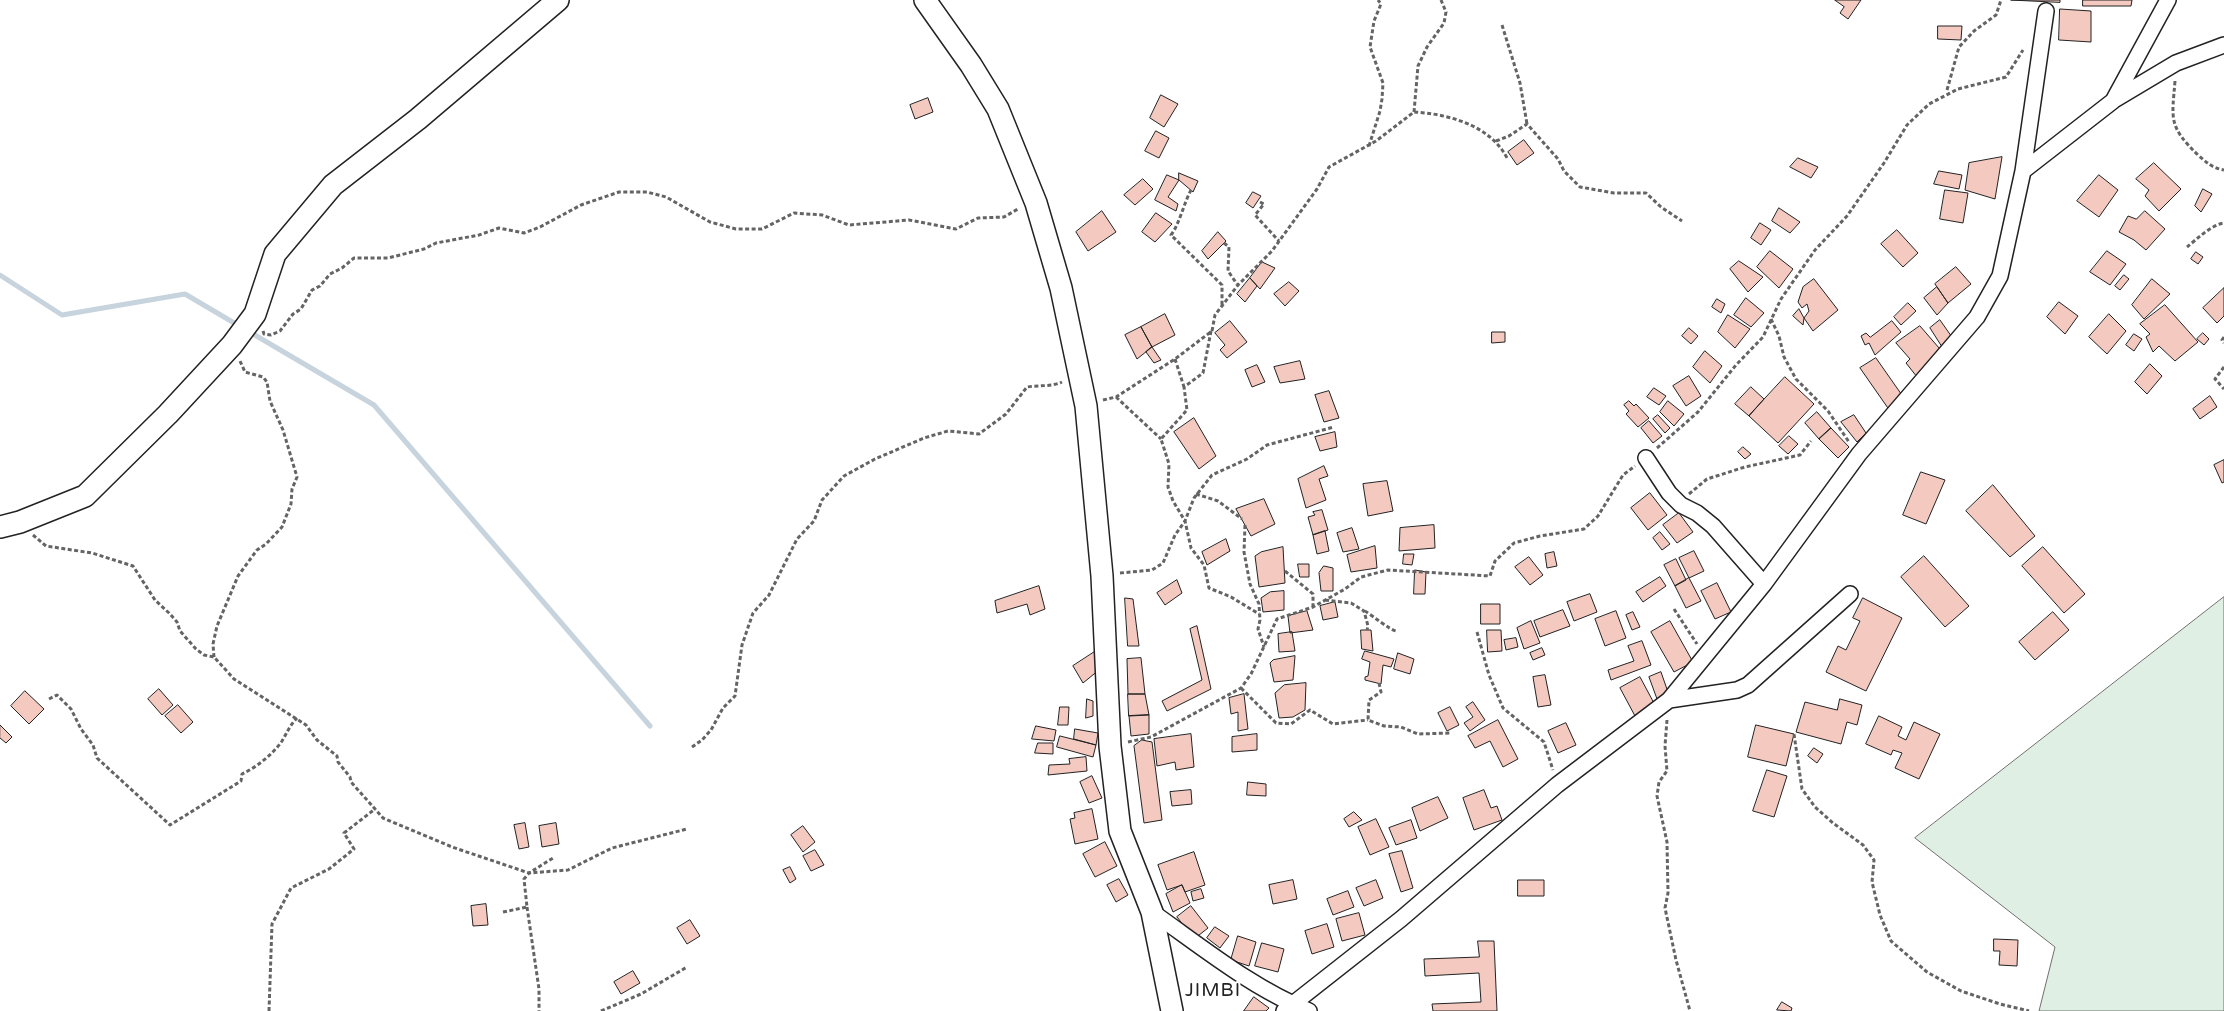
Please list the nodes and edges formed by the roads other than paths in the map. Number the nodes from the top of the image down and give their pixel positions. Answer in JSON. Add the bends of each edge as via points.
{"nodes":[{"id":1,"x":558,"y":0,"type":"edge"},
{"id":2,"x":925,"y":0,"type":"edge"},
{"id":3,"x":2168,"y":0,"type":"edge"},
{"id":4,"x":2046,"y":11,"type":"dead end"},
{"id":5,"x":2224,"y":45,"type":"edge"},
{"id":6,"x":2113,"y":101,"type":"junction"},
{"id":7,"x":2024,"y":172,"type":"junction"},
{"id":8,"x":1646,"y":458,"type":"road end"},
{"id":9,"x":0,"y":527,"type":"edge"},
{"id":10,"x":1764,"y":584,"type":"junction"},
{"id":11,"x":1850,"y":594,"type":"dead end"},
{"id":12,"x":1669,"y":700,"type":"junction"},
{"id":13,"x":1152,"y":912,"type":"junction"},
{"id":14,"x":1288,"y":1008,"type":"edge"},
{"id":15,"x":1172,"y":1011,"type":"edge"},
{"id":16,"x":1309,"y":1011,"type":"edge"}],
"edges":[{"from":1,"to":9,"type":"main road","via":[[418,119],[333,185],[275,254],[255,314],[232,345],[85,496]]},
{"from":2,"to":13,"type":"main road","via":[[971,64],[998,109],[1036,204],[1061,288],[1086,406],[1102,576],[1110,746],[1120,831]]},
{"from":3,"to":6,"type":"street"},
{"from":4,"to":7,"type":"street"},
{"from":5,"to":6,"type":"street","via":[[2176,63]]},
{"from":6,"to":7,"type":"street"},
{"from":7,"to":10,"type":"street","via":[[2000,276],[1977,317],[1859,454]]},
{"from":8,"to":10,"type":"street","via":[[1669,493],[1713,526]]},
{"from":10,"to":12,"type":"street"},
{"from":11,"to":12,"type":"street","via":[[1748,685],[1737,690]]},
{"from":12,"to":14,"type":"street","via":[[1557,785],[1401,919]]},
{"from":13,"to":14,"type":"street"},
{"from":13,"to":15,"type":"main road"},
{"from":14,"to":16,"type":"street"}]}
